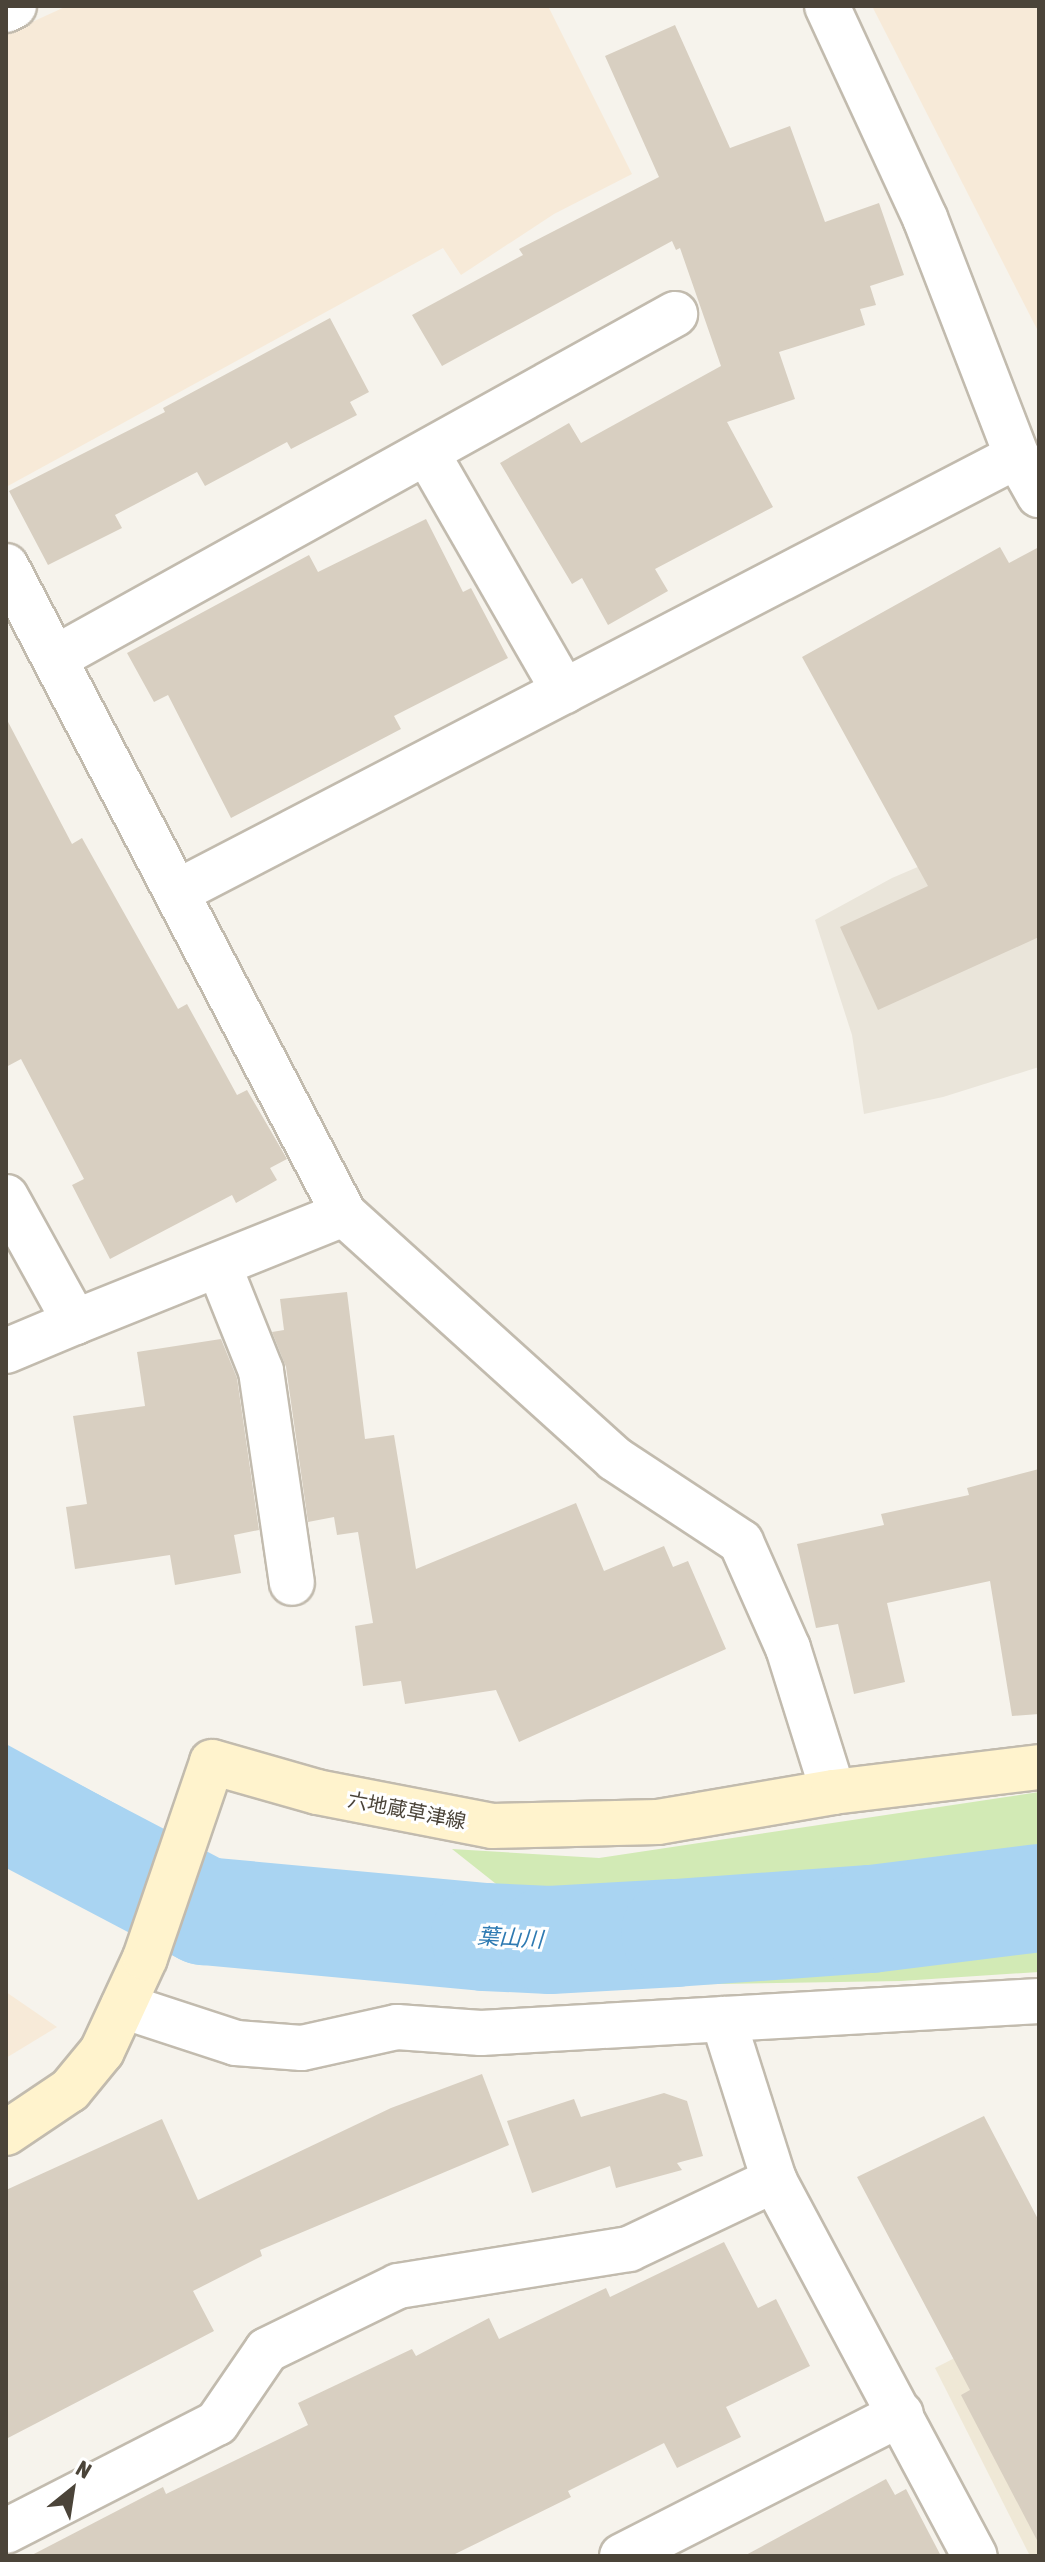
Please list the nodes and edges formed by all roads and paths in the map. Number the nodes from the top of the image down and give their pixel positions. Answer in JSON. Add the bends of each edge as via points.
{"nodes":[{"id":1,"x":14,"y":6,"type":"edge"},
{"id":2,"x":827,"y":6,"type":"edge"},
{"id":3,"x":6,"y":10,"type":"edge"},
{"id":4,"x":675,"y":314,"type":"dead end"},
{"id":5,"x":427,"y":453,"type":"junction"},
{"id":6,"x":1017,"y":456,"type":"junction"},
{"id":7,"x":1039,"y":495,"type":"edge"},
{"id":8,"x":6,"y":566,"type":"edge"},
{"id":9,"x":57,"y":657,"type":"junction"},
{"id":10,"x":564,"y":691,"type":"junction"},
{"id":11,"x":177,"y":892,"type":"junction"},
{"id":12,"x":6,"y":1197,"type":"edge"},
{"id":13,"x":344,"y":1214,"type":"junction"},
{"id":14,"x":219,"y":1266,"type":"junction"},
{"id":15,"x":75,"y":1322,"type":"junction"},
{"id":16,"x":6,"y":1351,"type":"edge"},
{"id":17,"x":292,"y":1583,"type":"dead end"},
{"id":18,"x":1039,"y":1767,"type":"edge"},
{"id":19,"x":833,"y":1792,"type":"junction"},
{"id":20,"x":1039,"y":2001,"type":"edge"},
{"id":21,"x":123,"y":2006,"type":"junction"},
{"id":22,"x":723,"y":2019,"type":"junction"},
{"id":23,"x":6,"y":2133,"type":"edge"},
{"id":24,"x":774,"y":2180,"type":"junction"},
{"id":25,"x":901,"y":2414,"type":"junction"},
{"id":26,"x":6,"y":2531,"type":"edge"},
{"id":27,"x":622,"y":2556,"type":"edge"},
{"id":28,"x":975,"y":2556,"type":"edge"}],
"edges":[{"from":1,"to":3,"type":"street"},
{"from":2,"to":6,"type":"street","via":[[925,218]]},
{"from":4,"to":5,"type":"street"},
{"from":5,"to":9,"type":"street"},
{"from":5,"to":10,"type":"street"},
{"from":6,"to":7,"type":"street"},
{"from":6,"to":10,"type":"street"},
{"from":8,"to":9,"type":"street"},
{"from":9,"to":11,"type":"street"},
{"from":10,"to":11,"type":"street"},
{"from":11,"to":13,"type":"street"},
{"from":12,"to":15,"type":"street"},
{"from":13,"to":14,"type":"street"},
{"from":13,"to":19,"type":"street","via":[[615,1459],[741,1542],[788,1648]]},
{"from":14,"to":15,"type":"street"},
{"from":14,"to":17,"type":"street","via":[[261,1371]]},
{"from":15,"to":16,"type":"street"},
{"from":18,"to":19,"type":"main road","name":"六地蔵草津線"},
{"from":19,"to":21,"type":"main road","name":"六地蔵草津線","via":[[658,1822],[492,1826],[317,1792],[212,1762],[145,1958]]},
{"from":20,"to":22,"type":"street"},
{"from":21,"to":22,"type":"street","via":[[236,2043],[302,2048],[397,2027],[481,2033]]},
{"from":21,"to":23,"type":"main road","name":"六地蔵草津線","via":[[102,2051],[70,2090]]},
{"from":22,"to":24,"type":"street"},
{"from":24,"to":25,"type":"street"},
{"from":24,"to":26,"type":"street","via":[[629,2249],[398,2286],[267,2350],[217,2423]]},
{"from":25,"to":27,"type":"street"},
{"from":25,"to":28,"type":"street"}]}
